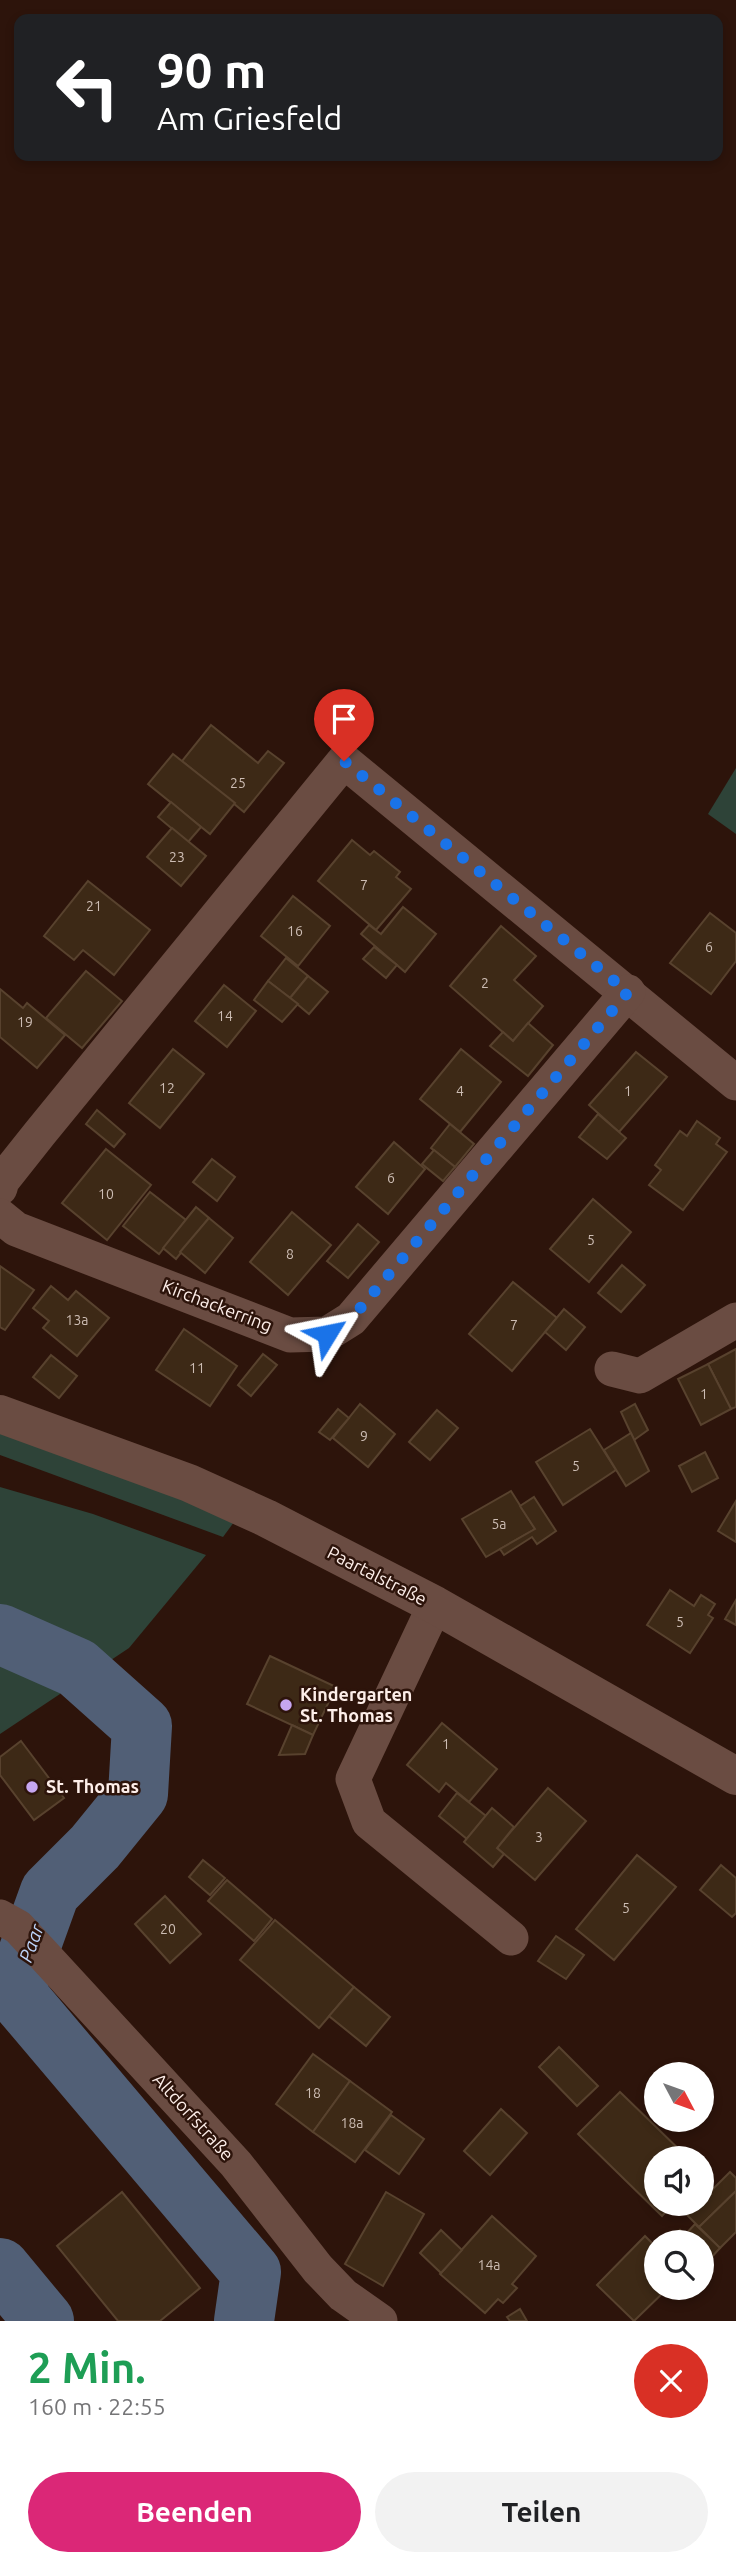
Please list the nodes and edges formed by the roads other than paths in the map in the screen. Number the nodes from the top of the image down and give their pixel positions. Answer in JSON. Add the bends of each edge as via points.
{"nodes":[{"id":1,"x":628,"y":992,"type":"junction"},
{"id":2,"x":736,"y":1083,"type":"edge"},
{"id":3,"x":0,"y":1188,"type":"edge"},
{"id":4,"x":0,"y":1216,"type":"edge"},
{"id":5,"x":736,"y":1320,"type":"edge"},
{"id":6,"x":612,"y":1369,"type":"dead end"},
{"id":7,"x":0,"y":1414,"type":"edge"},
{"id":8,"x":435,"y":1605,"type":"junction"},
{"id":9,"x":736,"y":1776,"type":"edge"},
{"id":10,"x":9,"y":1922,"type":"edge"},
{"id":11,"x":511,"y":1938,"type":"dead end"},
{"id":12,"x":380,"y":2321,"type":"edge"}],
"edges":[{"from":1,"to":2,"type":"street"},
{"from":1,"to":3,"type":"street","via":[[344,761],[55,1114]]},
{"from":1,"to":4,"type":"street","name":"Kirchackerring","via":[[351,1319],[327,1334],[290,1335],[16,1228]]},
{"from":5,"to":6,"type":"street","via":[[640,1376]]},
{"from":7,"to":8,"type":"main road","name":"Paartalstraße","via":[[189,1483]]},
{"from":8,"to":9,"type":"main road","name":"Paartalstraße"},
{"from":8,"to":11,"type":"street","via":[[353,1779],[369,1822]]},
{"from":10,"to":12,"type":"street","name":"Altdorfstraße","via":[[236,2164],[318,2269],[343,2295]]}]}
